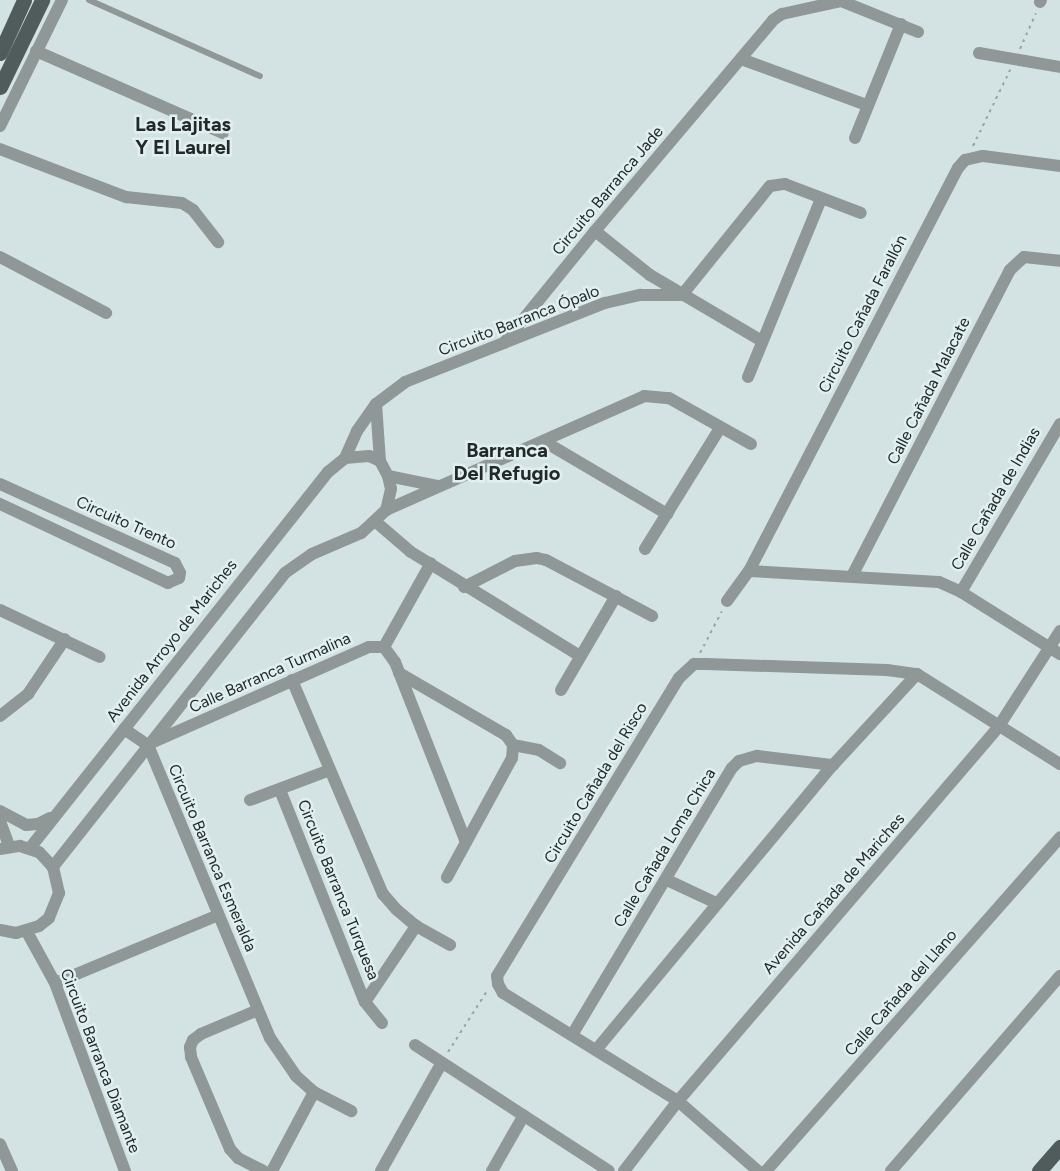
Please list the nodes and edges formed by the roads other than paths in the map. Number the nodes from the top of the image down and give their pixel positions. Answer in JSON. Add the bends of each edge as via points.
{"nodes":[{"id":1,"x":24,"y":0,"type":"edge"},
{"id":2,"x":42,"y":0,"type":"edge"},
{"id":3,"x":62,"y":0,"type":"edge"},
{"id":4,"x":89,"y":0,"type":"edge"},
{"id":5,"x":901,"y":24,"type":"junction"},
{"id":6,"x":0,"y":26,"type":"edge"},
{"id":7,"x":918,"y":32,"type":"dead end"},
{"id":8,"x":36,"y":51,"type":"junction"},
{"id":9,"x":0,"y":53,"type":"edge"},
{"id":10,"x":979,"y":53,"type":"dead end"},
{"id":11,"x":741,"y":59,"type":"junction"},
{"id":12,"x":1060,"y":67,"type":"edge"},
{"id":13,"x":260,"y":76,"type":"dead end"},
{"id":14,"x":0,"y":87,"type":"edge"},
{"id":15,"x":867,"y":105,"type":"junction"},
{"id":16,"x":0,"y":126,"type":"edge"},
{"id":17,"x":223,"y":133,"type":"dead end"},
{"id":18,"x":855,"y":138,"type":"dead end"},
{"id":19,"x":0,"y":149,"type":"edge"},
{"id":20,"x":1060,"y":166,"type":"edge"},
{"id":21,"x":821,"y":199,"type":"junction"},
{"id":22,"x":861,"y":213,"type":"dead end"},
{"id":23,"x":595,"y":231,"type":"junction"},
{"id":24,"x":218,"y":242,"type":"dead end"},
{"id":25,"x":0,"y":257,"type":"edge"},
{"id":26,"x":1060,"y":261,"type":"edge"},
{"id":27,"x":650,"y":275,"type":"junction"},
{"id":28,"x":640,"y":295,"type":"junction"},
{"id":29,"x":682,"y":295,"type":"junction"},
{"id":30,"x":106,"y":313,"type":"dead end"},
{"id":31,"x":762,"y":341,"type":"junction"},
{"id":32,"x":502,"y":346,"type":"junction"},
{"id":33,"x":748,"y":377,"type":"dead end"},
{"id":34,"x":376,"y":404,"type":"junction"},
{"id":35,"x":1060,"y":424,"type":"edge"},
{"id":36,"x":720,"y":428,"type":"junction"},
{"id":37,"x":545,"y":442,"type":"junction"},
{"id":38,"x":751,"y":444,"type":"dead end"},
{"id":39,"x":345,"y":458,"type":"junction"},
{"id":40,"x":380,"y":461,"type":"junction"},
{"id":41,"x":388,"y":476,"type":"junction"},
{"id":42,"x":0,"y":484,"type":"edge"},
{"id":43,"x":437,"y":486,"type":"junction"},
{"id":44,"x":0,"y":504,"type":"edge"},
{"id":45,"x":386,"y":510,"type":"junction"},
{"id":46,"x":667,"y":514,"type":"junction"},
{"id":47,"x":82,"y":522,"type":"junction"},
{"id":48,"x":376,"y":522,"type":"junction"},
{"id":49,"x":74,"y":538,"type":"junction"},
{"id":50,"x":645,"y":549,"type":"dead end"},
{"id":51,"x":431,"y":563,"type":"junction"},
{"id":52,"x":749,"y":571,"type":"junction"},
{"id":53,"x":852,"y":576,"type":"junction"},
{"id":54,"x":464,"y":587,"type":"junction"},
{"id":55,"x":961,"y":592,"type":"junction"},
{"id":56,"x":616,"y":596,"type":"junction"},
{"id":57,"x":727,"y":601,"type":"road end"},
{"id":58,"x":0,"y":610,"type":"edge"},
{"id":59,"x":652,"y":616,"type":"dead end"},
{"id":60,"x":1060,"y":631,"type":"edge"},
{"id":61,"x":65,"y":639,"type":"junction"},
{"id":62,"x":384,"y":647,"type":"junction"},
{"id":63,"x":1055,"y":651,"type":"edge"},
{"id":64,"x":580,"y":656,"type":"junction"},
{"id":65,"x":100,"y":657,"type":"dead end"},
{"id":66,"x":399,"y":673,"type":"junction"},
{"id":67,"x":917,"y":674,"type":"junction"},
{"id":68,"x":292,"y":680,"type":"junction"},
{"id":69,"x":561,"y":690,"type":"dead end"},
{"id":70,"x":0,"y":716,"type":"edge"},
{"id":71,"x":999,"y":726,"type":"junction"},
{"id":72,"x":124,"y":729,"type":"junction"},
{"id":73,"x":148,"y":745,"type":"junction"},
{"id":74,"x":513,"y":745,"type":"junction"},
{"id":75,"x":561,"y":763,"type":"dead end"},
{"id":76,"x":1060,"y":764,"type":"edge"},
{"id":77,"x":833,"y":765,"type":"junction"},
{"id":78,"x":330,"y":770,"type":"junction"},
{"id":79,"x":280,"y":790,"type":"junction"},
{"id":80,"x":250,"y":800,"type":"dead end"},
{"id":81,"x":0,"y":812,"type":"edge"},
{"id":82,"x":54,"y":816,"type":"junction"},
{"id":83,"x":0,"y":821,"type":"edge"},
{"id":84,"x":1060,"y":837,"type":"edge"},
{"id":85,"x":466,"y":842,"type":"junction"},
{"id":86,"x":5,"y":847,"type":"edge"},
{"id":87,"x":30,"y":848,"type":"junction"},
{"id":88,"x":53,"y":867,"type":"junction"},
{"id":89,"x":447,"y":877,"type":"dead end"},
{"id":90,"x":667,"y":880,"type":"junction"},
{"id":91,"x":716,"y":903,"type":"junction"},
{"id":92,"x":218,"y":915,"type":"junction"},
{"id":93,"x":416,"y":926,"type":"junction"},
{"id":94,"x":27,"y":932,"type":"junction"},
{"id":95,"x":2,"y":933,"type":"edge"},
{"id":96,"x":450,"y":945,"type":"dead end"},
{"id":97,"x":1060,"y":976,"type":"edge"},
{"id":98,"x":55,"y":983,"type":"junction"},
{"id":99,"x":365,"y":1002,"type":"junction"},
{"id":100,"x":258,"y":1010,"type":"junction"},
{"id":101,"x":382,"y":1023,"type":"dead end"},
{"id":102,"x":572,"y":1035,"type":"junction"},
{"id":103,"x":415,"y":1045,"type":"dead end"},
{"id":104,"x":596,"y":1050,"type":"junction"},
{"id":105,"x":441,"y":1064,"type":"junction"},
{"id":106,"x":314,"y":1092,"type":"junction"},
{"id":107,"x":678,"y":1101,"type":"junction"},
{"id":108,"x":351,"y":1111,"type":"dead end"},
{"id":109,"x":524,"y":1115,"type":"junction"},
{"id":110,"x":0,"y":1144,"type":"edge"},
{"id":111,"x":1060,"y":1147,"type":"edge"},
{"id":112,"x":12,"y":1171,"type":"edge"},
{"id":113,"x":125,"y":1171,"type":"edge"},
{"id":114,"x":264,"y":1171,"type":"edge"},
{"id":115,"x":272,"y":1171,"type":"edge"},
{"id":116,"x":381,"y":1171,"type":"edge"},
{"id":117,"x":492,"y":1171,"type":"edge"},
{"id":118,"x":609,"y":1171,"type":"edge"},
{"id":119,"x":624,"y":1171,"type":"edge"},
{"id":120,"x":758,"y":1171,"type":"edge"},
{"id":121,"x":766,"y":1171,"type":"edge"},
{"id":122,"x":891,"y":1171,"type":"edge"},
{"id":123,"x":1040,"y":1171,"type":"edge"}],
"edges":[{"from":1,"to":6,"type":"main road"},
{"from":1,"to":9,"type":"main road"},
{"from":2,"to":14,"type":"main road"},
{"from":3,"to":8,"type":"street"},
{"from":4,"to":13,"type":"lane"},
{"from":5,"to":7,"type":"street","name":"Circuito Barranca Jade"},
{"from":5,"to":11,"type":"street","name":"Circuito Barranca Jade","via":[[841,2],[791,10],[773,20]]},
{"from":5,"to":15,"type":"street"},
{"from":8,"to":16,"type":"street"},
{"from":8,"to":17,"type":"street"},
{"from":10,"to":12,"type":"street"},
{"from":11,"to":15,"type":"street"},
{"from":11,"to":23,"type":"street","name":"Circuito Barranca Jade"},
{"from":15,"to":18,"type":"street"},
{"from":19,"to":24,"type":"street","via":[[126,197],[182,203],[193,210]]},
{"from":20,"to":52,"type":"street","name":"Circuito Cañada Farallón","via":[[983,156],[965,160],[958,168]]},
{"from":21,"to":22,"type":"street"},
{"from":21,"to":29,"type":"street","via":[[785,184],[770,186]]},
{"from":21,"to":31,"type":"street"},
{"from":23,"to":27,"type":"street","name":"Circuito Barranca Ópalo"},
{"from":23,"to":32,"type":"street","name":"Circuito Barranca Jade"},
{"from":25,"to":30,"type":"street"},
{"from":26,"to":53,"type":"street","name":"Calle Cañada Malacate","via":[[1024,257],[1010,270]]},
{"from":27,"to":28,"type":"street"},
{"from":27,"to":29,"type":"street","name":"Circuito Barranca Ópalo"},
{"from":28,"to":29,"type":"street","name":"Circuito Barranca Ópalo"},
{"from":28,"to":32,"type":"street","name":"Circuito Barranca Ópalo","via":[[605,303]]},
{"from":29,"to":31,"type":"street","name":"Circuito Barranca Ópalo"},
{"from":31,"to":33,"type":"street"},
{"from":32,"to":34,"type":"street","name":"Circuito Barranca Ópalo","via":[[405,382]]},
{"from":34,"to":39,"type":"street","name":"Circuito Barranca Ópalo","via":[[357,431]]},
{"from":34,"to":40,"type":"street"},
{"from":35,"to":55,"type":"street","name":"Calle Cañada de Indias"},
{"from":36,"to":37,"type":"street","via":[[669,398],[644,396]]},
{"from":36,"to":38,"type":"street"},
{"from":36,"to":46,"type":"street"},
{"from":37,"to":43,"type":"street"},
{"from":37,"to":46,"type":"street"},
{"from":39,"to":40,"type":"street","via":[[369,456]]},
{"from":39,"to":72,"type":"street","name":"Avenida Arroyo de Mariches","via":[[328,472],[286,523]]},
{"from":40,"to":41,"type":"street"},
{"from":41,"to":43,"type":"street"},
{"from":41,"to":45,"type":"street","via":[[391,500]]},
{"from":42,"to":47,"type":"street","name":"Circuito Trento"},
{"from":43,"to":45,"type":"street"},
{"from":44,"to":49,"type":"street","name":"Circuito Trento"},
{"from":45,"to":48,"type":"street"},
{"from":46,"to":50,"type":"street"},
{"from":47,"to":49,"type":"street"},
{"from":47,"to":49,"type":"street","name":"Circuito Trento","via":[[175,563],[179,578],[168,583]]},
{"from":48,"to":51,"type":"street","via":[[400,544]]},
{"from":48,"to":73,"type":"street","via":[[361,533],[312,554],[285,573]]},
{"from":51,"to":54,"type":"street"},
{"from":51,"to":62,"type":"street"},
{"from":52,"to":53,"type":"street"},
{"from":52,"to":57,"type":"street","name":"Circuito Cañada Farallón"},
{"from":53,"to":55,"type":"street","via":[[939,582]]},
{"from":54,"to":56,"type":"street","via":[[515,561],[537,558]]},
{"from":54,"to":64,"type":"street"},
{"from":55,"to":63,"type":"street"},
{"from":56,"to":59,"type":"street"},
{"from":56,"to":64,"type":"street"},
{"from":58,"to":61,"type":"street"},
{"from":60,"to":63,"type":"street","name":"Avenida Cañada de Mariches"},
{"from":61,"to":65,"type":"street"},
{"from":61,"to":70,"type":"street","via":[[28,694]]},
{"from":62,"to":66,"type":"street"},
{"from":62,"to":68,"type":"street","name":"Calle Barranca Turmalina","via":[[369,647]]},
{"from":63,"to":71,"type":"street","name":"Avenida Cañada de Mariches"},
{"from":64,"to":69,"type":"street"},
{"from":66,"to":74,"type":"street","via":[[506,735]]},
{"from":66,"to":85,"type":"street"},
{"from":67,"to":71,"type":"street"},
{"from":67,"to":77,"type":"street"},
{"from":67,"to":102,"type":"street","name":"Circuito Cañada del Risco","via":[[895,670],[694,664],[679,678],[497,976],[503,993]]},
{"from":68,"to":73,"type":"street","name":"Calle Barranca Turmalina"},
{"from":68,"to":78,"type":"street"},
{"from":71,"to":76,"type":"street"},
{"from":71,"to":107,"type":"street","name":"Avenida Cañada de Mariches"},
{"from":72,"to":73,"type":"street"},
{"from":72,"to":82,"type":"street","name":"Avenida Arroyo de Mariches"},
{"from":73,"to":88,"type":"street"},
{"from":73,"to":92,"type":"street","name":"Circuito Barranca Esmeralda"},
{"from":74,"to":75,"type":"street","via":[[539,750]]},
{"from":74,"to":85,"type":"street","via":[[512,758]]},
{"from":77,"to":90,"type":"street","name":"Calle Cañada Loma Chica","via":[[757,756],[739,761]]},
{"from":77,"to":91,"type":"street"},
{"from":78,"to":79,"type":"street","name":"Circuito Barranca Turquesa"},
{"from":78,"to":93,"type":"street","via":[[383,894]]},
{"from":79,"to":80,"type":"street","name":"Circuito Barranca Turquesa"},
{"from":79,"to":99,"type":"street","name":"Circuito Barranca Turquesa"},
{"from":81,"to":82,"type":"street","via":[[26,825]]},
{"from":82,"to":87,"type":"street","name":"Avenida Arroyo de Mariches"},
{"from":83,"to":86,"type":"street"},
{"from":84,"to":121,"type":"street","name":"Calle Cañada del Llano"},
{"from":85,"to":89,"type":"street"},
{"from":86,"to":87,"type":"street"},
{"from":87,"to":88,"type":"street"},
{"from":88,"to":94,"type":"street","via":[[59,893],[56,906],[39,926]]},
{"from":90,"to":91,"type":"street"},
{"from":90,"to":102,"type":"street","name":"Calle Cañada Loma Chica"},
{"from":91,"to":104,"type":"street"},
{"from":92,"to":98,"type":"street"},
{"from":92,"to":100,"type":"street","name":"Circuito Barranca Esmeralda"},
{"from":93,"to":96,"type":"street"},
{"from":93,"to":99,"type":"street","name":"Circuito Barranca Turquesa"},
{"from":94,"to":95,"type":"street"},
{"from":94,"to":98,"type":"street","name":"Circuito Barranca Diamante"},
{"from":97,"to":122,"type":"street"},
{"from":98,"to":113,"type":"street","name":"Circuito Barranca Diamante"},
{"from":99,"to":101,"type":"street","name":"Circuito Barranca Turquesa"},
{"from":100,"to":106,"type":"street","name":"Circuito Barranca Esmeralda","via":[[283,1059]]},
{"from":100,"to":114,"type":"street","via":[[201,1034],[190,1047],[230,1149],[238,1158]]},
{"from":102,"to":104,"type":"street"},
{"from":103,"to":105,"type":"street"},
{"from":104,"to":107,"type":"street"},
{"from":105,"to":109,"type":"street"},
{"from":105,"to":116,"type":"street"},
{"from":106,"to":108,"type":"street","name":"Circuito Barranca Esmeralda"},
{"from":106,"to":115,"type":"street"},
{"from":107,"to":119,"type":"street","name":"Avenida Cañada de Mariches"},
{"from":107,"to":120,"type":"street"},
{"from":109,"to":117,"type":"street"},
{"from":109,"to":118,"type":"street"},
{"from":110,"to":112,"type":"street"},
{"from":111,"to":123,"type":"main road"}]}
